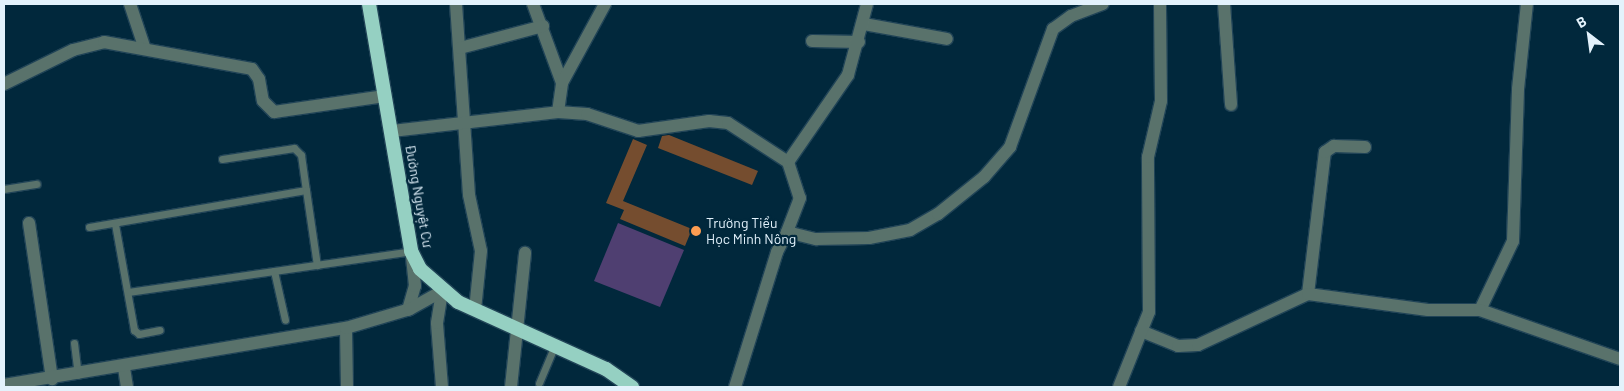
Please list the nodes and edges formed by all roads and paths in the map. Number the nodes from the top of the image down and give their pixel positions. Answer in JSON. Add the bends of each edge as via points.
{"nodes":[{"id":1,"x":130,"y":4,"type":"edge"},
{"id":2,"x":369,"y":4,"type":"edge"},
{"id":3,"x":456,"y":4,"type":"edge"},
{"id":4,"x":532,"y":4,"type":"edge"},
{"id":5,"x":605,"y":4,"type":"edge"},
{"id":6,"x":867,"y":4,"type":"edge"},
{"id":7,"x":1103,"y":4,"type":"edge"},
{"id":8,"x":1160,"y":4,"type":"edge"},
{"id":9,"x":1224,"y":4,"type":"edge"},
{"id":10,"x":1527,"y":4,"type":"edge"},
{"id":11,"x":864,"y":24,"type":"junction"},
{"id":12,"x":543,"y":26,"type":"junction"},
{"id":13,"x":947,"y":39,"type":"dead end"},
{"id":14,"x":812,"y":41,"type":"dead end"},
{"id":15,"x":859,"y":42,"type":"junction"},
{"id":16,"x":460,"y":48,"type":"junction"},
{"id":17,"x":145,"y":49,"type":"junction"},
{"id":18,"x":562,"y":83,"type":"junction"},
{"id":19,"x":4,"y":84,"type":"edge"},
{"id":20,"x":385,"y":96,"type":"junction"},
{"id":21,"x":1230,"y":105,"type":"dead end"},
{"id":22,"x":558,"y":112,"type":"junction"},
{"id":23,"x":464,"y":124,"type":"junction"},
{"id":24,"x":392,"y":130,"type":"junction"},
{"id":25,"x":1365,"y":147,"type":"dead end"},
{"id":26,"x":222,"y":159,"type":"dead end"},
{"id":27,"x":788,"y":162,"type":"junction"},
{"id":28,"x":37,"y":184,"type":"dead end"},
{"id":29,"x":4,"y":189,"type":"edge"},
{"id":30,"x":306,"y":190,"type":"junction"},
{"id":31,"x":28,"y":223,"type":"dead end"},
{"id":32,"x":115,"y":224,"type":"junction"},
{"id":33,"x":89,"y":227,"type":"dead end"},
{"id":34,"x":787,"y":232,"type":"junction"},
{"id":35,"x":411,"y":251,"type":"junction"},
{"id":36,"x":525,"y":253,"type":"dead end"},
{"id":37,"x":317,"y":264,"type":"junction"},
{"id":38,"x":274,"y":271,"type":"junction"},
{"id":39,"x":442,"y":291,"type":"junction"},
{"id":40,"x":128,"y":292,"type":"junction"},
{"id":41,"x":1308,"y":294,"type":"junction"},
{"id":42,"x":408,"y":310,"type":"junction"},
{"id":43,"x":474,"y":310,"type":"junction"},
{"id":44,"x":1480,"y":310,"type":"junction"},
{"id":45,"x":284,"y":320,"type":"dead end"},
{"id":46,"x":515,"y":327,"type":"junction"},
{"id":47,"x":346,"y":328,"type":"junction"},
{"id":48,"x":160,"y":330,"type":"dead end"},
{"id":49,"x":1141,"y":331,"type":"junction"},
{"id":50,"x":74,"y":343,"type":"dead end"},
{"id":51,"x":555,"y":344,"type":"junction"},
{"id":52,"x":1620,"y":359,"type":"edge"},
{"id":53,"x":124,"y":368,"type":"junction"},
{"id":54,"x":78,"y":375,"type":"junction"},
{"id":55,"x":52,"y":378,"type":"junction"},
{"id":56,"x":539,"y":383,"type":"dead end"},
{"id":57,"x":32,"y":384,"type":"edge"},
{"id":58,"x":4,"y":385,"type":"edge"},
{"id":59,"x":127,"y":387,"type":"edge"},
{"id":60,"x":347,"y":387,"type":"edge"},
{"id":61,"x":442,"y":387,"type":"edge"},
{"id":62,"x":511,"y":387,"type":"edge"},
{"id":63,"x":632,"y":387,"type":"edge"},
{"id":64,"x":735,"y":387,"type":"edge"},
{"id":65,"x":1119,"y":387,"type":"edge"}],
"edges":[{"from":1,"to":17,"type":"street"},
{"from":2,"to":20,"type":"highway","name":"Đường Nguyệt Cư"},
{"from":3,"to":16,"type":"street"},
{"from":4,"to":12,"type":"street"},
{"from":5,"to":18,"type":"street"},
{"from":6,"to":11,"type":"street"},
{"from":7,"to":34,"type":"street","via":[[1071,16],[1053,29],[1010,147],[984,177],[938,214],[910,230],[869,238],[816,238]]},
{"from":8,"to":49,"type":"street","via":[[1162,101],[1149,138],[1149,312]]},
{"from":9,"to":21,"type":"street"},
{"from":10,"to":44,"type":"street","via":[[1518,89],[1513,241]]},
{"from":11,"to":13,"type":"street"},
{"from":11,"to":15,"type":"street"},
{"from":12,"to":16,"type":"street"},
{"from":12,"to":18,"type":"street"},
{"from":14,"to":15,"type":"street"},
{"from":15,"to":27,"type":"street","via":[[848,75]]},
{"from":16,"to":23,"type":"street"},
{"from":17,"to":19,"type":"street","via":[[104,42],[73,50]]},
{"from":17,"to":20,"type":"street","via":[[252,69],[259,79],[264,101],[274,112]]},
{"from":18,"to":22,"type":"street"},
{"from":20,"to":24,"type":"highway","name":"Đường Nguyệt Cư"},
{"from":22,"to":23,"type":"street"},
{"from":22,"to":27,"type":"street","via":[[587,114],[638,131],[709,121],[728,123]]},
{"from":23,"to":24,"type":"street"},
{"from":23,"to":43,"type":"street","via":[[468,195],[481,251]]},
{"from":24,"to":35,"type":"highway","name":"Đường Nguyệt Cư"},
{"from":25,"to":41,"type":"street","via":[[1334,146],[1324,152]]},
{"from":26,"to":30,"type":"lane","via":[[294,148],[301,154]]},
{"from":27,"to":34,"type":"street","via":[[800,198]]},
{"from":28,"to":29,"type":"lane"},
{"from":30,"to":32,"type":"lane"},
{"from":30,"to":37,"type":"lane"},
{"from":31,"to":55,"type":"street"},
{"from":32,"to":33,"type":"lane"},
{"from":32,"to":40,"type":"lane"},
{"from":34,"to":64,"type":"street","via":[[777,252]]},
{"from":35,"to":37,"type":"lane"},
{"from":35,"to":39,"type":"highway","name":"Đường Nguyệt Cư","via":[[420,269]]},
{"from":35,"to":42,"type":"street","via":[[415,286]]},
{"from":36,"to":46,"type":"street"},
{"from":37,"to":38,"type":"lane"},
{"from":38,"to":40,"type":"lane"},
{"from":38,"to":45,"type":"lane"},
{"from":39,"to":42,"type":"street"},
{"from":39,"to":43,"type":"highway","name":"Đường Nguyệt Cư"},
{"from":39,"to":61,"type":"street","via":[[437,323]]},
{"from":40,"to":48,"type":"lane","via":[[134,330],[139,334]]},
{"from":41,"to":44,"type":"street","via":[[1428,310]]},
{"from":41,"to":49,"type":"street","via":[[1198,345],[1178,346]]},
{"from":42,"to":47,"type":"street"},
{"from":43,"to":46,"type":"highway","name":"Đường Nguyệt Cư"},
{"from":44,"to":52,"type":"street"},
{"from":46,"to":51,"type":"highway","name":"Đường Nguyệt Cư"},
{"from":46,"to":62,"type":"street"},
{"from":47,"to":53,"type":"street"},
{"from":47,"to":60,"type":"street"},
{"from":49,"to":65,"type":"street"},
{"from":50,"to":54,"type":"lane"},
{"from":51,"to":56,"type":"lane"},
{"from":51,"to":63,"type":"highway","name":"Đường Nguyệt Cư"},
{"from":53,"to":54,"type":"street"},
{"from":53,"to":59,"type":"street"},
{"from":54,"to":55,"type":"street"},
{"from":55,"to":57,"type":"street"},
{"from":57,"to":58,"type":"street"}]}
